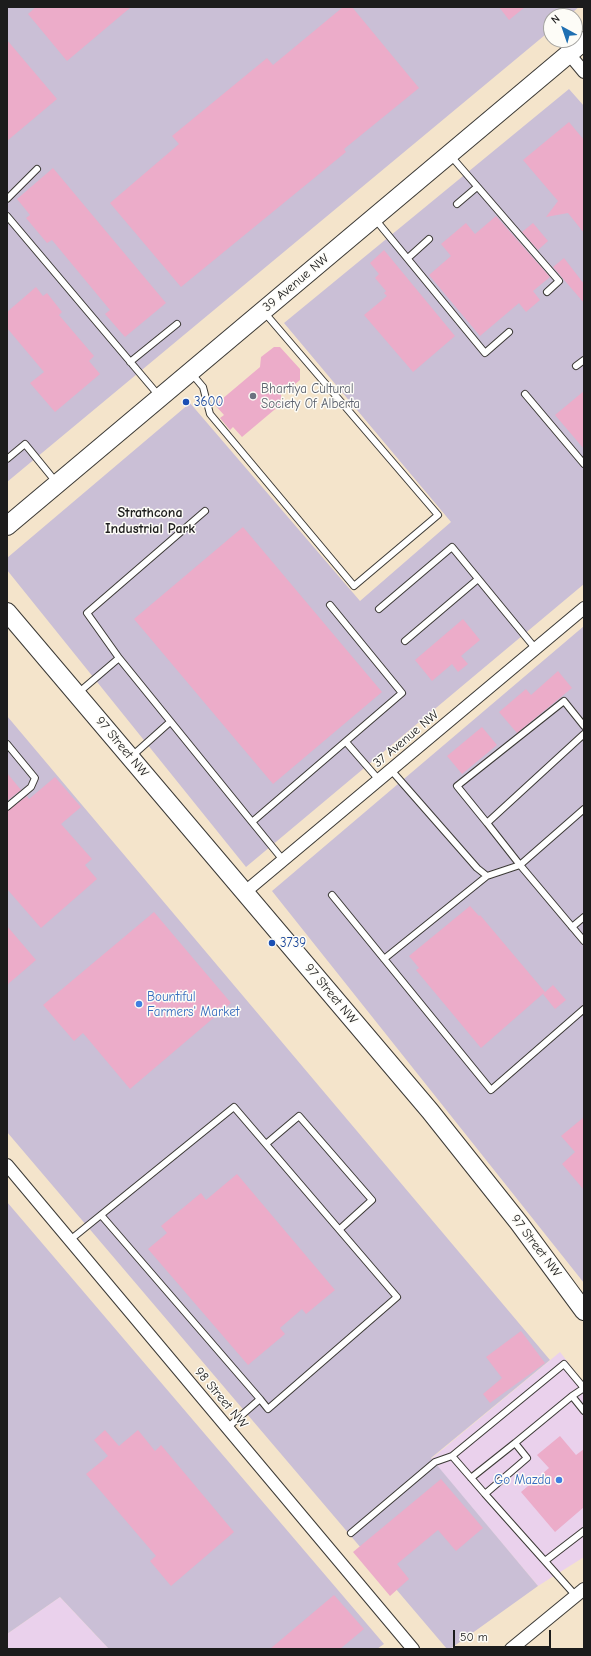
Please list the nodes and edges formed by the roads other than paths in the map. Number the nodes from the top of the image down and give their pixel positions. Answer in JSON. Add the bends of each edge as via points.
{"nodes":[{"id":1,"x":584,"y":41,"type":"edge"},
{"id":2,"x":569,"y":54,"type":"junction"},
{"id":3,"x":584,"y":72,"type":"edge"},
{"id":4,"x":449,"y":154,"type":"junction"},
{"id":5,"x":38,"y":169,"type":"dead end"},
{"id":6,"x":477,"y":186,"type":"junction"},
{"id":7,"x":7,"y":199,"type":"edge"},
{"id":8,"x":457,"y":204,"type":"dead end"},
{"id":9,"x":7,"y":216,"type":"edge"},
{"id":10,"x":374,"y":218,"type":"junction"},
{"id":11,"x":428,"y":239,"type":"dead end"},
{"id":12,"x":408,"y":258,"type":"junction"},
{"id":13,"x":547,"y":292,"type":"dead end"},
{"id":14,"x":263,"y":311,"type":"junction"},
{"id":15,"x":177,"y":324,"type":"dead end"},
{"id":16,"x":509,"y":332,"type":"dead end"},
{"id":17,"x":584,"y":360,"type":"edge"},
{"id":18,"x":130,"y":362,"type":"junction"},
{"id":19,"x":576,"y":366,"type":"dead end"},
{"id":20,"x":190,"y":372,"type":"junction"},
{"id":21,"x":525,"y":394,"type":"dead end"},
{"id":22,"x":160,"y":397,"type":"junction"},
{"id":23,"x":7,"y":459,"type":"edge"},
{"id":24,"x":584,"y":464,"type":"edge"},
{"id":25,"x":57,"y":484,"type":"junction"},
{"id":26,"x":205,"y":511,"type":"dead end"},
{"id":27,"x":7,"y":526,"type":"edge"},
{"id":28,"x":478,"y":579,"type":"junction"},
{"id":29,"x":330,"y":605,"type":"dead end"},
{"id":30,"x":379,"y":608,"type":"dead end"},
{"id":31,"x":584,"y":608,"type":"edge"},
{"id":32,"x":7,"y":612,"type":"edge"},
{"id":33,"x":405,"y":641,"type":"dead end"},
{"id":34,"x":535,"y":648,"type":"junction"},
{"id":35,"x":119,"y":658,"type":"junction"},
{"id":36,"x":76,"y":694,"type":"junction"},
{"id":37,"x":170,"y":722,"type":"junction"},
{"id":38,"x":584,"y":726,"type":"edge"},
{"id":39,"x":584,"y":734,"type":"edge"},
{"id":40,"x":346,"y":742,"type":"junction"},
{"id":41,"x":7,"y":744,"type":"edge"},
{"id":42,"x":130,"y":757,"type":"junction"},
{"id":43,"x":391,"y":770,"type":"junction"},
{"id":44,"x":379,"y":780,"type":"junction"},
{"id":45,"x":7,"y":807,"type":"edge"},
{"id":46,"x":584,"y":809,"type":"edge"},
{"id":47,"x":252,"y":822,"type":"junction"},
{"id":48,"x":487,"y":823,"type":"junction"},
{"id":49,"x":283,"y":860,"type":"junction"},
{"id":50,"x":520,"y":866,"type":"junction"},
{"id":51,"x":487,"y":876,"type":"junction"},
{"id":52,"x":245,"y":892,"type":"junction"},
{"id":53,"x":332,"y":895,"type":"dead end"},
{"id":54,"x":584,"y":917,"type":"edge"},
{"id":55,"x":572,"y":927,"type":"junction"},
{"id":56,"x":584,"y":941,"type":"edge"},
{"id":57,"x":384,"y":959,"type":"junction"},
{"id":58,"x":584,"y":1009,"type":"edge"},
{"id":59,"x":266,"y":1144,"type":"junction"},
{"id":60,"x":7,"y":1165,"type":"edge"},
{"id":61,"x":101,"y":1215,"type":"junction"},
{"id":62,"x":340,"y":1229,"type":"junction"},
{"id":63,"x":70,"y":1240,"type":"junction"},
{"id":64,"x":584,"y":1310,"type":"edge"},
{"id":65,"x":584,"y":1388,"type":"edge"},
{"id":66,"x":572,"y":1396,"type":"junction"},
{"id":67,"x":260,"y":1399,"type":"junction"},
{"id":68,"x":584,"y":1411,"type":"edge"},
{"id":69,"x":227,"y":1428,"type":"junction"},
{"id":70,"x":515,"y":1443,"type":"junction"},
{"id":71,"x":452,"y":1456,"type":"junction"},
{"id":72,"x":471,"y":1478,"type":"junction"},
{"id":73,"x":485,"y":1494,"type":"junction"},
{"id":74,"x":584,"y":1531,"type":"edge"},
{"id":75,"x":351,"y":1533,"type":"dead end"},
{"id":76,"x":545,"y":1561,"type":"junction"},
{"id":77,"x":580,"y":1592,"type":"edge"},
{"id":78,"x":409,"y":1647,"type":"edge"},
{"id":79,"x":511,"y":1649,"type":"edge"}],
"edges":[{"from":1,"to":2,"type":"street","name":"39 Avenue NW"},
{"from":2,"to":3,"type":"street"},
{"from":2,"to":4,"type":"street","name":"39 Avenue NW"},
{"from":4,"to":6,"type":"lane"},
{"from":4,"to":10,"type":"street","name":"39 Avenue NW"},
{"from":5,"to":7,"type":"lane"},
{"from":6,"to":8,"type":"lane"},
{"from":6,"to":13,"type":"lane","via":[[559,281]]},
{"from":9,"to":18,"type":"lane"},
{"from":10,"to":12,"type":"lane"},
{"from":10,"to":14,"type":"street","name":"39 Avenue NW"},
{"from":11,"to":12,"type":"lane"},
{"from":12,"to":16,"type":"lane","via":[[485,353]]},
{"from":14,"to":20,"type":"street","name":"39 Avenue NW"},
{"from":14,"to":20,"type":"lane","via":[[438,515],[354,586],[210,414],[203,387]]},
{"from":15,"to":18,"type":"lane"},
{"from":17,"to":19,"type":"lane"},
{"from":18,"to":22,"type":"lane"},
{"from":20,"to":22,"type":"street","name":"39 Avenue NW"},
{"from":21,"to":24,"type":"lane"},
{"from":22,"to":25,"type":"street","name":"39 Avenue NW"},
{"from":23,"to":25,"type":"lane","via":[[26,444]]},
{"from":25,"to":27,"type":"street","name":"39 Avenue NW"},
{"from":26,"to":35,"type":"lane","via":[[87,613]]},
{"from":28,"to":30,"type":"lane","via":[[452,547]]},
{"from":28,"to":33,"type":"lane"},
{"from":28,"to":34,"type":"lane"},
{"from":29,"to":40,"type":"lane","via":[[402,693]]},
{"from":31,"to":34,"type":"street","name":"37 Avenue NW"},
{"from":32,"to":36,"type":"street","name":"97 Street NW"},
{"from":34,"to":43,"type":"street","name":"37 Avenue NW"},
{"from":35,"to":36,"type":"lane"},
{"from":35,"to":37,"type":"lane"},
{"from":36,"to":42,"type":"street","name":"97 Street NW"},
{"from":37,"to":42,"type":"lane"},
{"from":37,"to":47,"type":"lane"},
{"from":38,"to":48,"type":"lane","via":[[564,701],[457,786]]},
{"from":39,"to":48,"type":"lane"},
{"from":40,"to":44,"type":"lane"},
{"from":40,"to":47,"type":"lane"},
{"from":41,"to":45,"type":"lane","via":[[35,778],[31,788]]},
{"from":42,"to":52,"type":"street","name":"97 Street NW"},
{"from":43,"to":44,"type":"street","name":"37 Avenue NW"},
{"from":43,"to":51,"type":"lane","via":[[477,868]]},
{"from":44,"to":49,"type":"street","name":"37 Avenue NW"},
{"from":46,"to":50,"type":"lane"},
{"from":47,"to":49,"type":"lane"},
{"from":48,"to":50,"type":"lane"},
{"from":49,"to":52,"type":"street","name":"37 Avenue NW"},
{"from":50,"to":51,"type":"lane"},
{"from":50,"to":55,"type":"lane"},
{"from":51,"to":57,"type":"lane"},
{"from":52,"to":64,"type":"street","name":"97 Street NW","via":[[430,1111]]},
{"from":53,"to":57,"type":"lane"},
{"from":54,"to":55,"type":"lane"},
{"from":55,"to":56,"type":"lane"},
{"from":57,"to":58,"type":"lane","via":[[491,1090]]},
{"from":59,"to":61,"type":"lane","via":[[234,1107]]},
{"from":59,"to":62,"type":"lane"},
{"from":59,"to":62,"type":"lane","via":[[299,1116],[372,1200]]},
{"from":60,"to":63,"type":"street","name":"98 Street NW"},
{"from":61,"to":63,"type":"lane"},
{"from":61,"to":67,"type":"lane"},
{"from":62,"to":67,"type":"lane","via":[[398,1297],[268,1409]]},
{"from":63,"to":69,"type":"street","name":"98 Street NW"},
{"from":65,"to":66,"type":"lane"},
{"from":65,"to":71,"type":"lane","via":[[564,1364]]},
{"from":66,"to":68,"type":"lane"},
{"from":66,"to":70,"type":"lane"},
{"from":67,"to":69,"type":"lane"},
{"from":69,"to":78,"type":"street","name":"98 Street NW"},
{"from":70,"to":72,"type":"lane"},
{"from":70,"to":73,"type":"lane","via":[[527,1458]]},
{"from":71,"to":72,"type":"lane"},
{"from":71,"to":75,"type":"lane","via":[[436,1462]]},
{"from":72,"to":73,"type":"lane"},
{"from":73,"to":76,"type":"lane"},
{"from":74,"to":76,"type":"lane"},
{"from":76,"to":77,"type":"lane"},
{"from":77,"to":79,"type":"street"}]}
